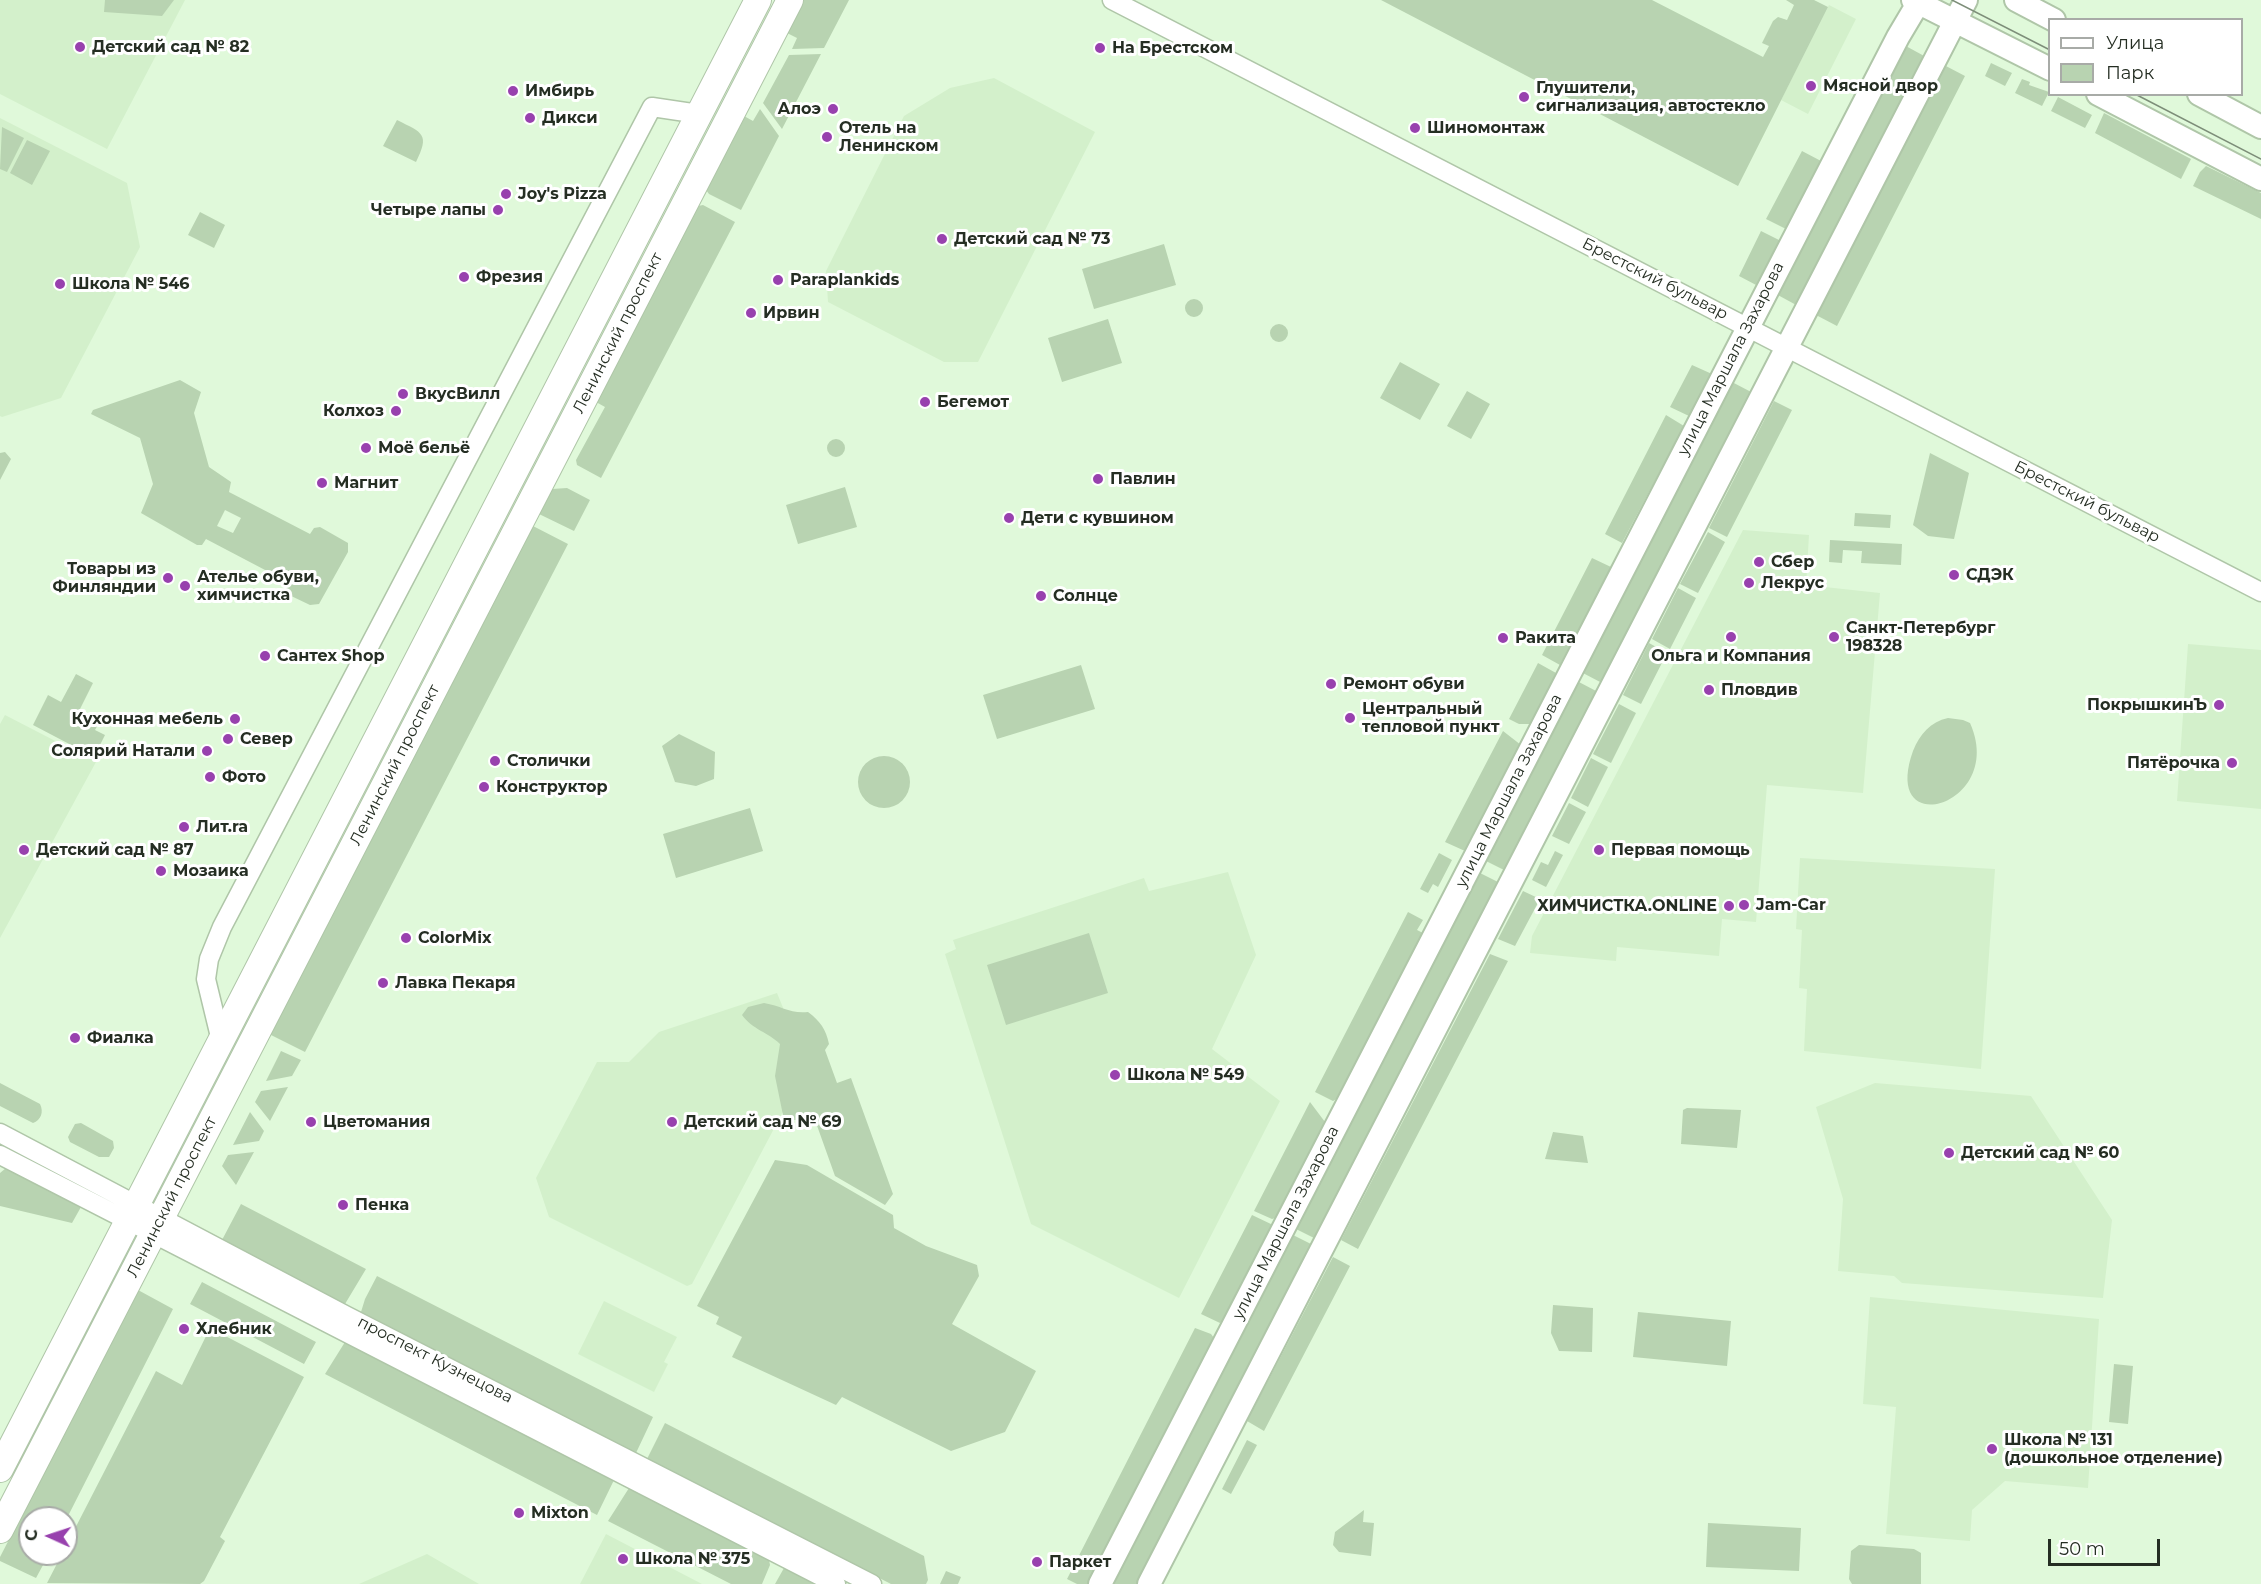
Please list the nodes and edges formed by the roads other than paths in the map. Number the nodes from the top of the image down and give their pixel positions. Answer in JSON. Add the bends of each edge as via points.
{"nodes":[{"id":1,"x":758,"y":0,"type":"edge"},
{"id":2,"x":790,"y":0,"type":"edge"},
{"id":3,"x":1112,"y":0,"type":"edge"},
{"id":4,"x":1966,"y":0,"type":"edge"},
{"id":5,"x":2016,"y":0,"type":"edge"},
{"id":6,"x":1917,"y":1,"type":"edge"},
{"id":7,"x":2050,"y":18,"type":"edge"},
{"id":8,"x":1956,"y":22,"type":"junction"},
{"id":9,"x":2048,"y":68,"type":"edge"},
{"id":10,"x":2102,"y":96,"type":"edge"},
{"id":11,"x":2203,"y":96,"type":"edge"},
{"id":12,"x":699,"y":114,"type":"junction"},
{"id":13,"x":2261,"y":127,"type":"edge"},
{"id":14,"x":2261,"y":179,"type":"edge"},
{"id":15,"x":1748,"y":327,"type":"junction"},
{"id":16,"x":1787,"y":346,"type":"junction"},
{"id":17,"x":2261,"y":592,"type":"edge"},
{"id":18,"x":220,"y":1041,"type":"junction"},
{"id":19,"x":0,"y":1133,"type":"edge"},
{"id":20,"x":0,"y":1155,"type":"edge"},
{"id":21,"x":132,"y":1213,"type":"junction"},
{"id":22,"x":157,"y":1226,"type":"junction"},
{"id":23,"x":9,"y":1436,"type":"edge"},
{"id":24,"x":0,"y":1469,"type":"edge"},
{"id":25,"x":0,"y":1530,"type":"edge"},
{"id":26,"x":836,"y":1584,"type":"edge"},
{"id":27,"x":872,"y":1584,"type":"edge"},
{"id":28,"x":1100,"y":1584,"type":"edge"},
{"id":29,"x":1149,"y":1584,"type":"edge"}],
"edges":[{"from":1,"to":12,"type":"main road","name":"Ленинский проспект"},
{"from":2,"to":22,"type":"main road","name":"Ленинский проспект"},
{"from":3,"to":15,"type":"street","name":"Брестский бульвар"},
{"from":4,"to":8,"type":"street"},
{"from":5,"to":7,"type":"street"},
{"from":6,"to":8,"type":"street"},
{"from":6,"to":15,"type":"street","name":"улица Маршала Захарова"},
{"from":8,"to":9,"type":"street"},
{"from":8,"to":16,"type":"street"},
{"from":10,"to":14,"type":"street"},
{"from":11,"to":13,"type":"street"},
{"from":12,"to":18,"type":"main road","name":"Ленинский проспект"},
{"from":12,"to":18,"type":"street","via":[[651,107],[222,927],[209,958],[206,979]]},
{"from":15,"to":16,"type":"street","name":"Брестский бульвар"},
{"from":15,"to":28,"type":"street","name":"улица Маршала Захарова"},
{"from":16,"to":17,"type":"street","name":"Брестский бульвар"},
{"from":16,"to":29,"type":"street"},
{"from":18,"to":21,"type":"main road","name":"Ленинский проспект"},
{"from":19,"to":21,"type":"street","name":"проспект Кузнецова"},
{"from":20,"to":21,"type":"street","name":"проспект Кузнецова"},
{"from":21,"to":22,"type":"street","name":"проспект Кузнецова"},
{"from":21,"to":23,"type":"main road","name":"Ленинский проспект"},
{"from":22,"to":25,"type":"main road","name":"Ленинский проспект"},
{"from":22,"to":26,"type":"street","name":"проспект Кузнецова"},
{"from":22,"to":27,"type":"street","name":"проспект Кузнецова"},
{"from":23,"to":24,"type":"main road","name":"Ленинский проспект"}]}
